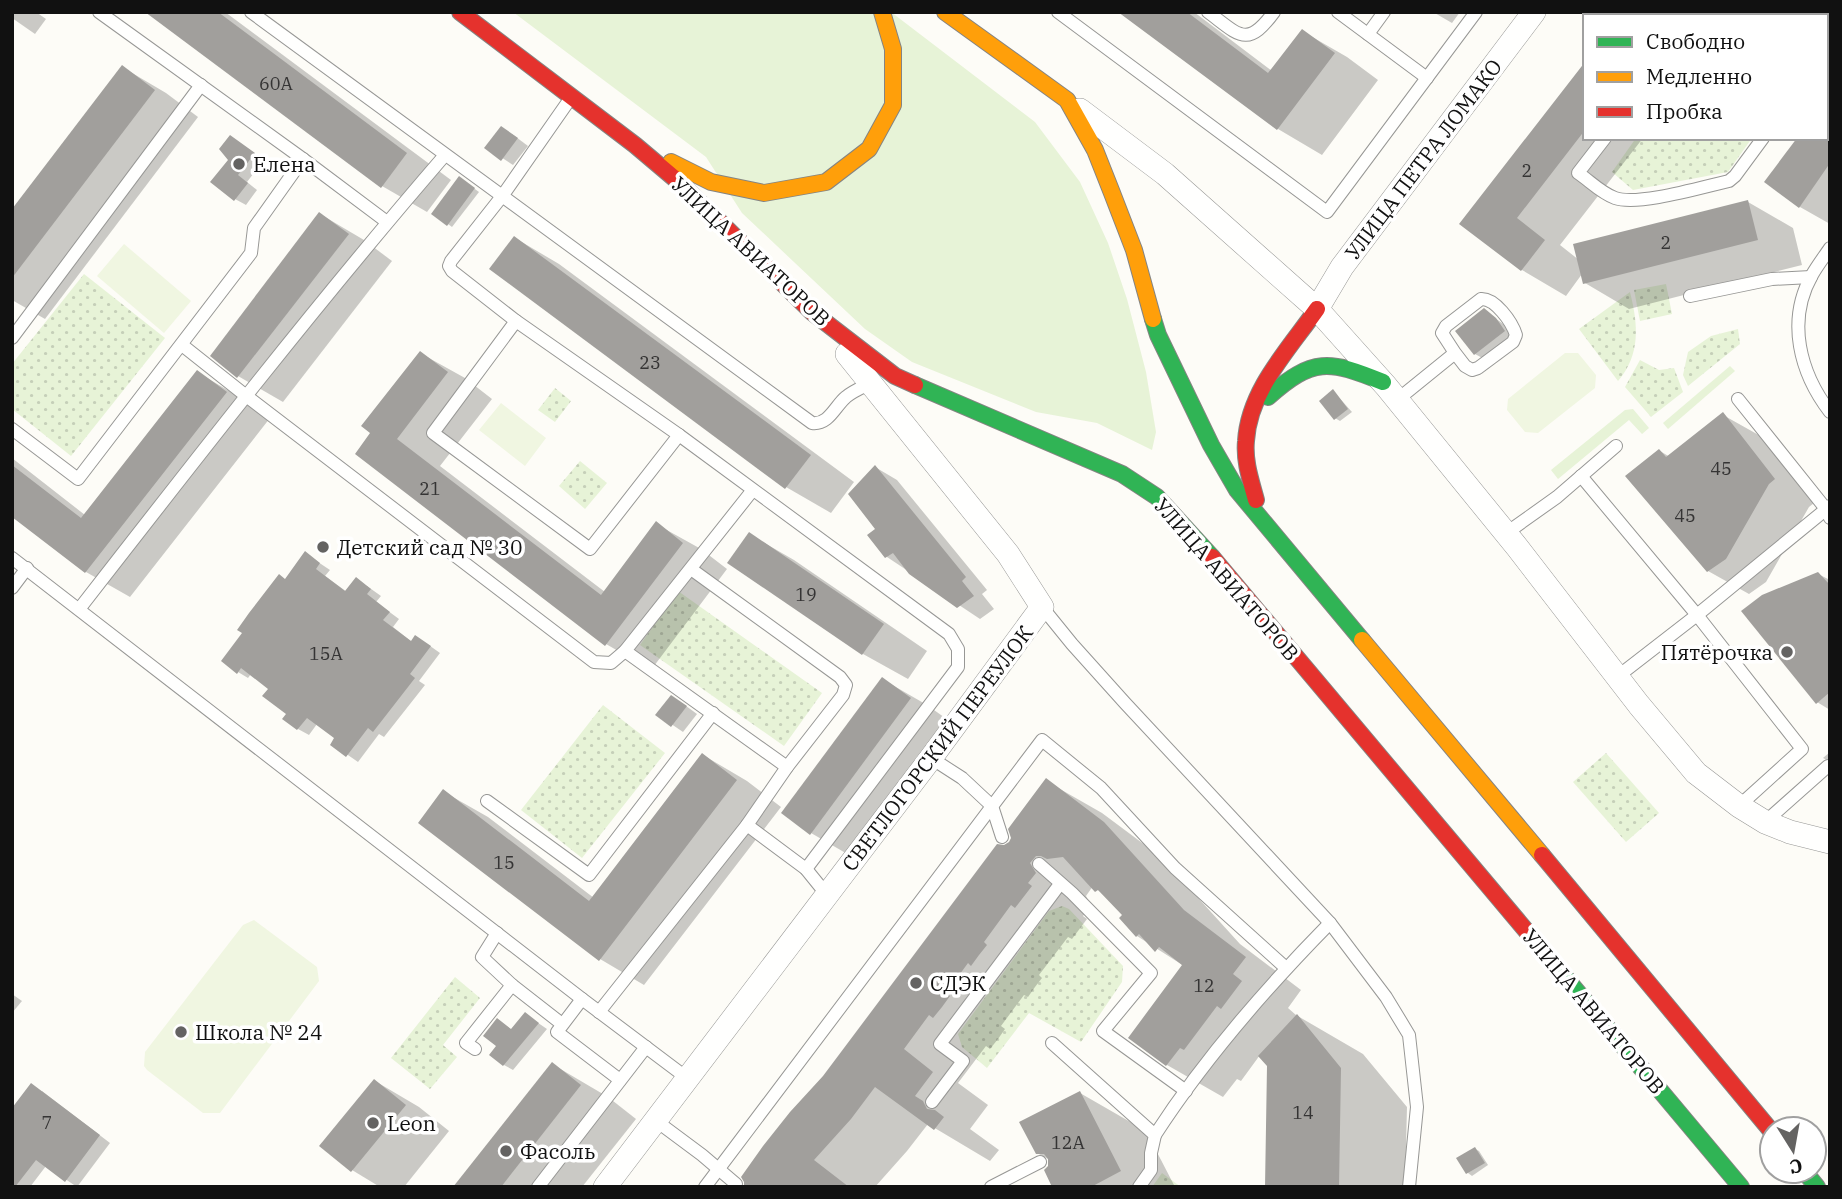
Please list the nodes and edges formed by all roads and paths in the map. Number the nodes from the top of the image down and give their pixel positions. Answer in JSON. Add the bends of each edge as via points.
{"nodes":[{"id":1,"x":99,"y":12,"type":"edge"},
{"id":2,"x":251,"y":12,"type":"edge"},
{"id":3,"x":460,"y":12,"type":"edge"},
{"id":4,"x":882,"y":12,"type":"edge"},
{"id":5,"x":945,"y":12,"type":"edge"},
{"id":6,"x":1058,"y":12,"type":"edge"},
{"id":7,"x":1208,"y":12,"type":"edge"},
{"id":8,"x":1274,"y":12,"type":"edge"},
{"id":9,"x":1338,"y":12,"type":"edge"},
{"id":10,"x":1384,"y":12,"type":"edge"},
{"id":11,"x":1476,"y":12,"type":"edge"},
{"id":12,"x":1534,"y":12,"type":"edge"},
{"id":13,"x":1368,"y":34,"type":"junction"},
{"id":14,"x":1427,"y":78,"type":"junction"},
{"id":15,"x":201,"y":85,"type":"junction"},
{"id":16,"x":572,"y":97,"type":"junction"},
{"id":17,"x":1067,"y":100,"type":"junction"},
{"id":18,"x":1603,"y":140,"type":"edge"},
{"id":19,"x":1762,"y":140,"type":"edge"},
{"id":20,"x":635,"y":145,"type":"junction"},
{"id":21,"x":445,"y":155,"type":"junction"},
{"id":22,"x":303,"y":159,"type":"junction"},
{"id":23,"x":503,"y":195,"type":"junction"},
{"id":24,"x":387,"y":222,"type":"junction"},
{"id":25,"x":1830,"y":248,"type":"edge"},
{"id":26,"x":1811,"y":277,"type":"junction"},
{"id":27,"x":1690,"y":296,"type":"dead end"},
{"id":28,"x":1317,"y":309,"type":"junction"},
{"id":29,"x":812,"y":312,"type":"junction"},
{"id":30,"x":516,"y":321,"type":"junction"},
{"id":31,"x":12,"y":338,"type":"edge"},
{"id":32,"x":182,"y":345,"type":"junction"},
{"id":33,"x":1455,"y":354,"type":"junction"},
{"id":34,"x":1383,"y":382,"type":"junction"},
{"id":35,"x":871,"y":383,"type":"junction"},
{"id":36,"x":245,"y":395,"type":"junction"},
{"id":37,"x":1738,"y":399,"type":"dead end"},
{"id":38,"x":1398,"y":400,"type":"junction"},
{"id":39,"x":1252,"y":412,"type":"junction"},
{"id":40,"x":1830,"y":412,"type":"edge"},
{"id":41,"x":12,"y":429,"type":"edge"},
{"id":42,"x":678,"y":435,"type":"junction"},
{"id":43,"x":1616,"y":446,"type":"dead end"},
{"id":44,"x":1581,"y":476,"type":"junction"},
{"id":45,"x":752,"y":491,"type":"junction"},
{"id":46,"x":1829,"y":511,"type":"edge"},
{"id":47,"x":1265,"y":524,"type":"junction"},
{"id":48,"x":1505,"y":534,"type":"junction"},
{"id":49,"x":12,"y":558,"type":"edge"},
{"id":50,"x":27,"y":568,"type":"junction"},
{"id":51,"x":691,"y":569,"type":"junction"},
{"id":52,"x":12,"y":588,"type":"edge"},
{"id":53,"x":1042,"y":607,"type":"junction"},
{"id":54,"x":80,"y":608,"type":"junction"},
{"id":55,"x":1698,"y":615,"type":"junction"},
{"id":56,"x":625,"y":651,"type":"junction"},
{"id":57,"x":1617,"y":677,"type":"junction"},
{"id":58,"x":713,"y":713,"type":"junction"},
{"id":59,"x":931,"y":758,"type":"junction"},
{"id":60,"x":1828,"y":766,"type":"edge"},
{"id":61,"x":787,"y":767,"type":"junction"},
{"id":62,"x":486,"y":800,"type":"dead end"},
{"id":63,"x":1735,"y":804,"type":"junction"},
{"id":64,"x":992,"y":806,"type":"junction"},
{"id":65,"x":1765,"y":822,"type":"junction"},
{"id":66,"x":747,"y":825,"type":"junction"},
{"id":67,"x":1002,"y":837,"type":"dead end"},
{"id":68,"x":1830,"y":842,"type":"edge"},
{"id":69,"x":1039,"y":864,"type":"dead end"},
{"id":70,"x":806,"y":869,"type":"junction"},
{"id":71,"x":1060,"y":884,"type":"junction"},
{"id":72,"x":827,"y":895,"type":"junction"},
{"id":73,"x":1330,"y":923,"type":"junction"},
{"id":74,"x":497,"y":933,"type":"junction"},
{"id":75,"x":1286,"y":968,"type":"junction"},
{"id":76,"x":512,"y":985,"type":"junction"},
{"id":77,"x":582,"y":999,"type":"junction"},
{"id":78,"x":599,"y":1012,"type":"junction"},
{"id":79,"x":562,"y":1024,"type":"junction"},
{"id":80,"x":1052,"y":1043,"type":"dead end"},
{"id":81,"x":646,"y":1047,"type":"junction"},
{"id":82,"x":475,"y":1049,"type":"dead end"},
{"id":83,"x":687,"y":1078,"type":"junction"},
{"id":84,"x":620,"y":1080,"type":"junction"},
{"id":85,"x":1186,"y":1091,"type":"junction"},
{"id":86,"x":932,"y":1102,"type":"dead end"},
{"id":87,"x":1758,"y":1115,"type":"edge"},
{"id":88,"x":655,"y":1120,"type":"junction"},
{"id":89,"x":1155,"y":1135,"type":"junction"},
{"id":90,"x":1040,"y":1162,"type":"dead end"},
{"id":91,"x":718,"y":1169,"type":"junction"},
{"id":92,"x":736,"y":1184,"type":"dead end"},
{"id":93,"x":538,"y":1187,"type":"edge"},
{"id":94,"x":605,"y":1187,"type":"edge"},
{"id":95,"x":705,"y":1187,"type":"edge"},
{"id":96,"x":991,"y":1187,"type":"edge"},
{"id":97,"x":1139,"y":1187,"type":"edge"},
{"id":98,"x":1409,"y":1187,"type":"edge"},
{"id":99,"x":1741,"y":1187,"type":"edge"}],
"edges":[{"from":1,"to":15,"type":"lane"},
{"from":2,"to":21,"type":"lane"},
{"from":3,"to":16,"type":"main road","name":"УЛИЦА АВИАТОРОВ"},
{"from":4,"to":20,"type":"main road","via":[[893,49],[893,105],[869,149],[825,182],[764,193],[711,182]]},
{"from":5,"to":17,"type":"main road"},
{"from":6,"to":14,"type":"lane","via":[[1328,212]]},
{"from":7,"to":8,"type":"lane","via":[[1244,36],[1258,32]]},
{"from":9,"to":13,"type":"lane"},
{"from":10,"to":13,"type":"lane"},
{"from":11,"to":14,"type":"lane"},
{"from":12,"to":28,"type":"street","name":"УЛИЦА ПЕТРА ЛОМАКО","via":[[1342,267]]},
{"from":13,"to":14,"type":"lane"},
{"from":15,"to":22,"type":"lane"},
{"from":15,"to":31,"type":"lane"},
{"from":16,"to":20,"type":"main road","name":"УЛИЦА АВИАТОРОВ"},
{"from":16,"to":23,"type":"lane"},
{"from":17,"to":28,"type":"street","via":[[1165,174]]},
{"from":17,"to":47,"type":"main road","via":[[1095,150],[1130,238],[1158,335],[1211,445],[1237,490]]},
{"from":18,"to":19,"type":"lane","via":[[1578,173],[1623,200],[1728,181]]},
{"from":20,"to":29,"type":"main road","name":"УЛИЦА АВИАТОРОВ"},
{"from":21,"to":23,"type":"lane"},
{"from":21,"to":24,"type":"lane"},
{"from":22,"to":24,"type":"lane"},
{"from":22,"to":32,"type":"lane","via":[[254,228],[251,253]]},
{"from":23,"to":30,"type":"lane","via":[[449,267]]},
{"from":23,"to":35,"type":"lane","via":[[813,423],[826,421],[847,396]]},
{"from":24,"to":36,"type":"lane"},
{"from":25,"to":26,"type":"lane"},
{"from":26,"to":27,"type":"lane","via":[[1772,279]]},
{"from":26,"to":40,"type":"lane","via":[[1797,331],[1804,368]]},
{"from":28,"to":34,"type":"street"},
{"from":28,"to":39,"type":"main road","via":[[1262,386]]},
{"from":29,"to":35,"type":"street","name":"СВЕТЛОГОРСКИЙ ПЕРЕУЛОК"},
{"from":29,"to":99,"type":"main road","name":"УЛИЦА АВИАТОРОВ","via":[[895,376],[1122,474],[1157,496]]},
{"from":30,"to":42,"type":"lane"},
{"from":30,"to":42,"type":"lane","via":[[433,433],[590,549]]},
{"from":32,"to":36,"type":"lane"},
{"from":32,"to":41,"type":"lane","via":[[79,479]]},
{"from":33,"to":33,"type":"lane","via":[[1442,333],[1446,326],[1481,299],[1493,302],[1514,329],[1513,342],[1472,370]]},
{"from":33,"to":38,"type":"lane"},
{"from":34,"to":38,"type":"street"},
{"from":34,"to":39,"type":"main road","via":[[1347,366],[1308,368],[1290,375]]},
{"from":35,"to":53,"type":"street","name":"СВЕТЛОГОРСКИЙ ПЕРЕУЛОК","via":[[1008,554]]},
{"from":36,"to":54,"type":"lane"},
{"from":36,"to":56,"type":"lane","via":[[594,662],[611,663]]},
{"from":37,"to":46,"type":"lane"},
{"from":38,"to":48,"type":"street"},
{"from":39,"to":47,"type":"main road","via":[[1245,430],[1245,464]]},
{"from":42,"to":45,"type":"lane"},
{"from":43,"to":44,"type":"lane"},
{"from":44,"to":48,"type":"lane"},
{"from":44,"to":55,"type":"lane"},
{"from":45,"to":51,"type":"lane"},
{"from":45,"to":70,"type":"lane","via":[[950,634],[958,649],[958,667]]},
{"from":46,"to":55,"type":"lane"},
{"from":47,"to":87,"type":"main road"},
{"from":48,"to":57,"type":"street"},
{"from":49,"to":50,"type":"lane"},
{"from":50,"to":52,"type":"lane"},
{"from":50,"to":54,"type":"lane"},
{"from":51,"to":56,"type":"lane"},
{"from":51,"to":61,"type":"lane","via":[[846,685]]},
{"from":53,"to":59,"type":"street","name":"СВЕТЛОГОРСКИЙ ПЕРЕУЛОК"},
{"from":53,"to":73,"type":"lane"},
{"from":54,"to":74,"type":"lane"},
{"from":55,"to":57,"type":"lane"},
{"from":55,"to":63,"type":"lane","via":[[1802,749]]},
{"from":56,"to":58,"type":"lane"},
{"from":57,"to":63,"type":"street","via":[[1696,773]]},
{"from":58,"to":61,"type":"lane"},
{"from":58,"to":62,"type":"lane","via":[[589,875]]},
{"from":59,"to":64,"type":"lane"},
{"from":59,"to":72,"type":"street","name":"СВЕТЛОГОРСКИЙ ПЕРЕУЛОК"},
{"from":60,"to":65,"type":"lane"},
{"from":61,"to":66,"type":"lane"},
{"from":63,"to":65,"type":"street"},
{"from":64,"to":67,"type":"lane"},
{"from":64,"to":75,"type":"lane","via":[[1042,740],[1101,788],[1175,868]]},
{"from":64,"to":91,"type":"lane"},
{"from":65,"to":68,"type":"street"},
{"from":66,"to":70,"type":"lane"},
{"from":66,"to":78,"type":"lane"},
{"from":69,"to":71,"type":"lane"},
{"from":70,"to":72,"type":"lane"},
{"from":71,"to":85,"type":"lane","via":[[1151,973],[1103,1031]]},
{"from":71,"to":86,"type":"lane","via":[[940,1044],[963,1061]]},
{"from":72,"to":83,"type":"street","name":"СВЕТЛОГОРСКИЙ ПЕРЕУЛОК"},
{"from":73,"to":75,"type":"lane"},
{"from":73,"to":98,"type":"lane","via":[[1409,1035],[1417,1107]]},
{"from":74,"to":76,"type":"lane","via":[[482,957]]},
{"from":74,"to":77,"type":"lane"},
{"from":75,"to":85,"type":"lane"},
{"from":76,"to":79,"type":"lane"},
{"from":76,"to":82,"type":"lane","via":[[466,1043]]},
{"from":77,"to":78,"type":"lane"},
{"from":77,"to":79,"type":"lane"},
{"from":78,"to":81,"type":"lane"},
{"from":79,"to":84,"type":"lane","via":[[557,1032]]},
{"from":80,"to":89,"type":"lane"},
{"from":81,"to":83,"type":"lane"},
{"from":81,"to":84,"type":"lane"},
{"from":83,"to":88,"type":"street","name":"СВЕТЛОГОРСКИЙ ПЕРЕУЛОК"},
{"from":84,"to":93,"type":"lane"},
{"from":85,"to":89,"type":"lane"},
{"from":88,"to":91,"type":"lane"},
{"from":88,"to":94,"type":"street","name":"СВЕТЛОГОРСКИЙ ПЕРЕУЛОК"},
{"from":89,"to":97,"type":"lane","via":[[1151,1170]]},
{"from":90,"to":96,"type":"lane"},
{"from":91,"to":92,"type":"lane"},
{"from":91,"to":95,"type":"lane"}]}
